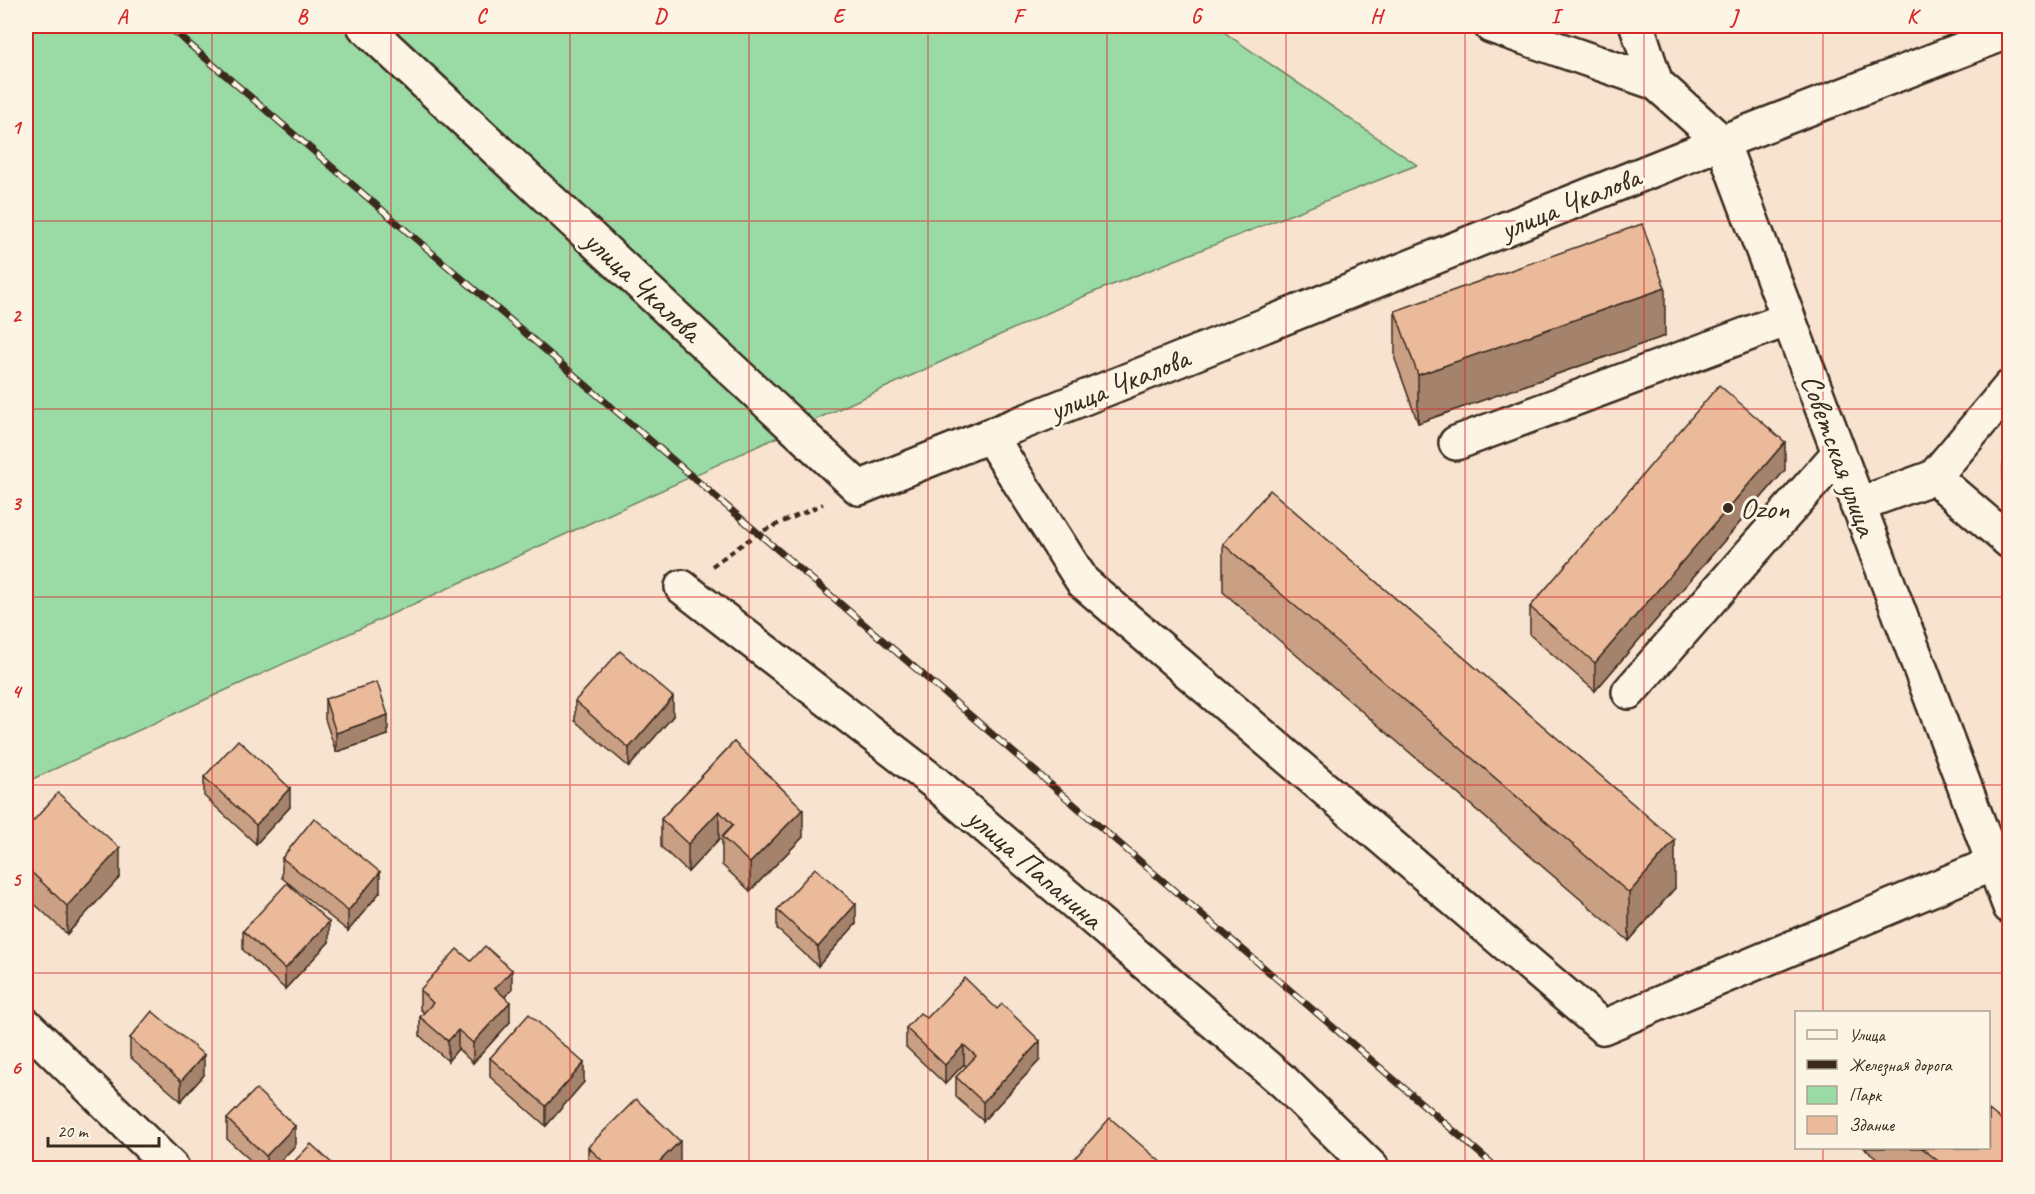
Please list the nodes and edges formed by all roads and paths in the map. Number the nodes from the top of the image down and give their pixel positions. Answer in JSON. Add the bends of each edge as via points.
{"nodes":[{"id":1,"x":364,"y":26,"type":"edge"},
{"id":2,"x":1491,"y":26,"type":"edge"},
{"id":3,"x":1637,"y":26,"type":"edge"},
{"id":4,"x":2010,"y":32,"type":"edge"},
{"id":5,"x":1656,"y":83,"type":"junction"},
{"id":6,"x":1722,"y":142,"type":"junction"},
{"id":7,"x":1788,"y":319,"type":"junction"},
{"id":8,"x":2010,"y":387,"type":"edge"},
{"id":9,"x":990,"y":436,"type":"junction"},
{"id":10,"x":1456,"y":442,"type":"dead end"},
{"id":11,"x":1838,"y":454,"type":"junction"},
{"id":12,"x":1934,"y":477,"type":"junction"},
{"id":13,"x":859,"y":488,"type":"junction"},
{"id":14,"x":1857,"y":505,"type":"junction"},
{"id":15,"x":2010,"y":542,"type":"edge"},
{"id":16,"x":682,"y":587,"type":"joint"},
{"id":17,"x":1629,"y":692,"type":"dead end"},
{"id":18,"x":2001,"y":855,"type":"edge"},
{"id":19,"x":2010,"y":908,"type":"edge"},
{"id":20,"x":26,"y":1025,"type":"edge"},
{"id":21,"x":172,"y":1168,"type":"edge"},
{"id":22,"x":1372,"y":1168,"type":"edge"}],
"edges":[{"from":1,"to":13,"type":"street","name":"улица Чкалова"},
{"from":2,"to":5,"type":"street"},
{"from":3,"to":5,"type":"street","name":"Советская улица"},
{"from":4,"to":6,"type":"street","name":"улица Чкалова"},
{"from":5,"to":6,"type":"street","name":"Советская улица"},
{"from":6,"to":7,"type":"street","name":"Советская улица"},
{"from":6,"to":9,"type":"street","name":"улица Чкалова"},
{"from":7,"to":10,"type":"street"},
{"from":7,"to":11,"type":"street","name":"Советская улица"},
{"from":8,"to":12,"type":"street"},
{"from":9,"to":13,"type":"street","name":"улица Чкалова"},
{"from":9,"to":18,"type":"street","via":[[1083,582],[1603,1027]]},
{"from":11,"to":14,"type":"street","name":"Советская улица"},
{"from":11,"to":17,"type":"street"},
{"from":12,"to":14,"type":"street"},
{"from":12,"to":15,"type":"street"},
{"from":13,"to":16,"type":"path","via":[[758,533]]},
{"from":14,"to":18,"type":"street","name":"Советская улица"},
{"from":16,"to":22,"type":"street","name":"улица Папанина","via":[[934,782],[1284,1082]]},
{"from":18,"to":19,"type":"street","name":"Советская улица"},
{"from":20,"to":21,"type":"street"}]}
